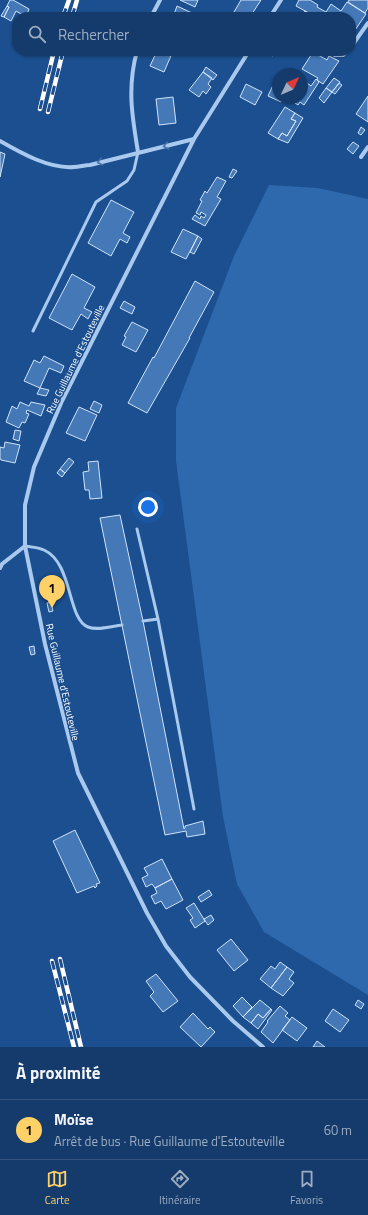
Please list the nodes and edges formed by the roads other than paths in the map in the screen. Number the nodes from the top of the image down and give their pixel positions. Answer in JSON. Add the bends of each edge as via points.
{"nodes":[{"id":1,"x":160,"y":0,"type":"edge"},
{"id":2,"x":281,"y":0,"type":"edge"},
{"id":3,"x":154,"y":12,"type":"edge"},
{"id":4,"x":273,"y":12,"type":"edge"},
{"id":5,"x":368,"y":23,"type":"edge"},
{"id":6,"x":356,"y":40,"type":"edge"},
{"id":7,"x":136,"y":56,"type":"edge"},
{"id":8,"x":246,"y":56,"type":"edge"},
{"id":9,"x":194,"y":139,"type":"junction"},
{"id":10,"x":0,"y":141,"type":"edge"},
{"id":11,"x":368,"y":147,"type":"edge"},
{"id":12,"x":138,"y":152,"type":"junction"},
{"id":13,"x":361,"y":157,"type":"dead end"},
{"id":14,"x":33,"y":331,"type":"dead end"},
{"id":15,"x":137,"y":529,"type":"dead end"},
{"id":16,"x":26,"y":546,"type":"junction"},
{"id":17,"x":0,"y":568,"type":"edge"},
{"id":18,"x":158,"y":619,"type":"junction"},
{"id":19,"x":143,"y":621,"type":"dead end"},
{"id":20,"x":122,"y":625,"type":"dead end"},
{"id":21,"x":194,"y":809,"type":"dead end"},
{"id":22,"x":263,"y":1047,"type":"edge"}],
"edges":[{"from":1,"to":3,"type":"street"},
{"from":2,"to":4,"type":"street"},
{"from":5,"to":6,"type":"street"},
{"from":7,"to":12,"type":"street","via":[[132,68],[131,105]]},
{"from":8,"to":9,"type":"street","name":"Rue Guillaume d'Estouteville"},
{"from":9,"to":12,"type":"street","one_way":true},
{"from":9,"to":16,"type":"street","name":"Rue Guillaume d'Estouteville","via":[[62,401],[34,467],[25,505]]},
{"from":12,"to":10,"type":"street","one_way":true,"via":[[74,167],[56,166]]},
{"from":11,"to":13,"type":"street"},
{"from":12,"to":14,"type":"lane","via":[[134,170],[127,181],[96,202]]},
{"from":15,"to":18,"type":"lane"},
{"from":16,"to":17,"type":"street"},
{"from":16,"to":20,"type":"lane","via":[[43,550],[55,557],[62,568],[79,619],[88,627]]},
{"from":16,"to":22,"type":"street","name":"Rue Guillaume d'Estouteville","via":[[50,663],[78,773],[166,946],[190,977]]},
{"from":18,"to":19,"type":"lane"},
{"from":18,"to":21,"type":"lane"}]}
